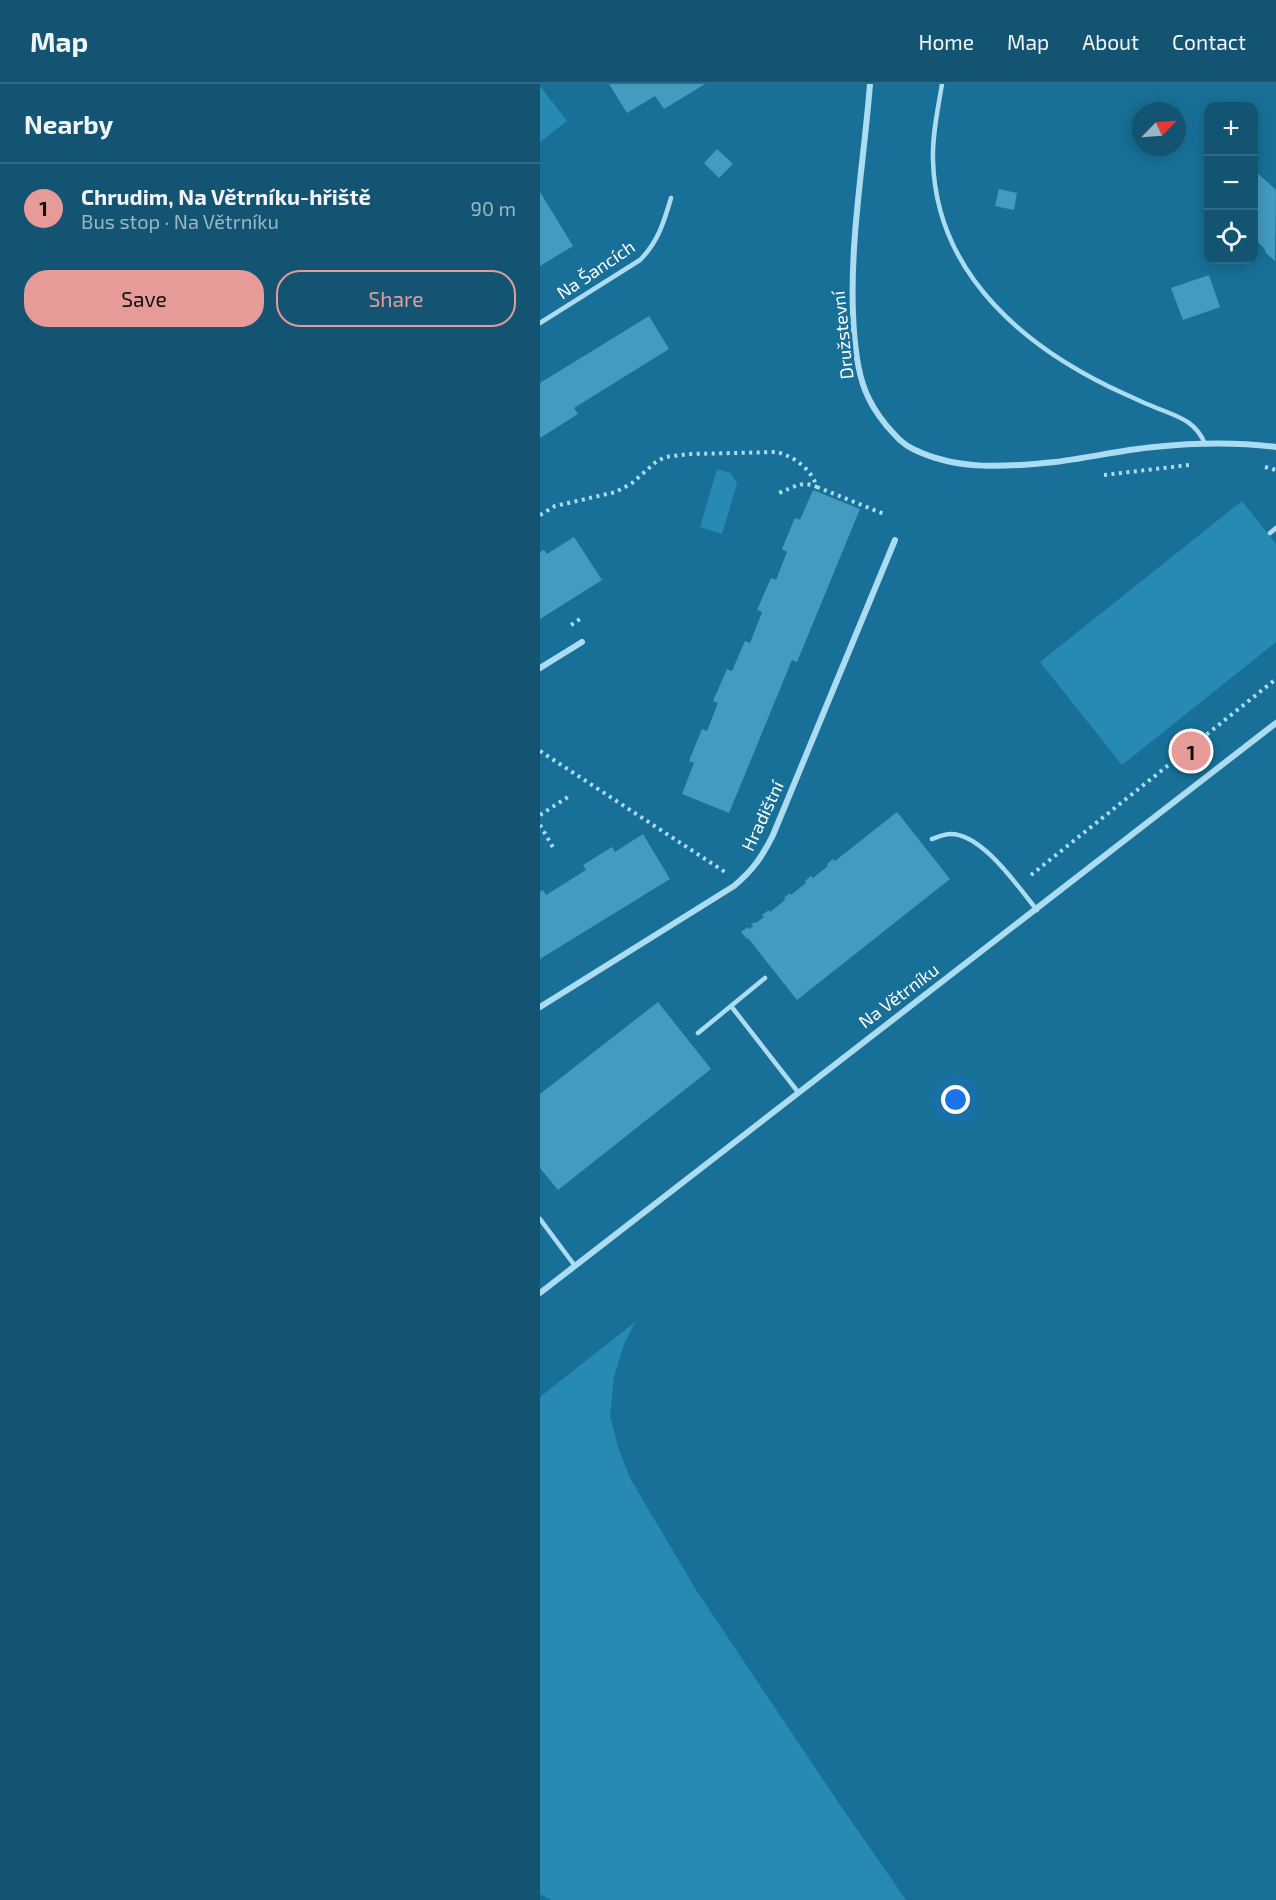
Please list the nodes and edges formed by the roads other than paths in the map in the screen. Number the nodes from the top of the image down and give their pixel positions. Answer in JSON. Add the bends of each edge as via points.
{"nodes":[{"id":1,"x":870,"y":84,"type":"edge"},
{"id":2,"x":942,"y":84,"type":"edge"},
{"id":3,"x":671,"y":198,"type":"dead end"},
{"id":4,"x":540,"y":323,"type":"edge"},
{"id":5,"x":1205,"y":445,"type":"junction"},
{"id":6,"x":1276,"y":447,"type":"edge"},
{"id":7,"x":1276,"y":528,"type":"edge"},
{"id":8,"x":1270,"y":533,"type":"dead end"},
{"id":9,"x":895,"y":540,"type":"dead end"},
{"id":10,"x":582,"y":642,"type":"dead end"},
{"id":11,"x":540,"y":668,"type":"edge"},
{"id":12,"x":1276,"y":723,"type":"edge"},
{"id":13,"x":932,"y":839,"type":"dead end"},
{"id":14,"x":1037,"y":910,"type":"junction"},
{"id":15,"x":765,"y":978,"type":"dead end"},
{"id":16,"x":540,"y":1006,"type":"edge"},
{"id":17,"x":730,"y":1006,"type":"junction"},
{"id":18,"x":698,"y":1033,"type":"dead end"},
{"id":19,"x":798,"y":1092,"type":"junction"},
{"id":20,"x":540,"y":1218,"type":"edge"},
{"id":21,"x":575,"y":1266,"type":"junction"},
{"id":22,"x":540,"y":1293,"type":"edge"}],
"edges":[{"from":1,"to":5,"type":"street","name":"Družstevní","via":[[852,275],[854,334],[865,391],[894,435],[934,458],[995,467],[1154,447]]},
{"from":2,"to":5,"type":"lane","via":[[933,143],[936,189],[948,236],[969,275],[1005,316],[1043,348],[1114,389],[1189,422]]},
{"from":3,"to":4,"type":"lane","name":"Na Šancích","via":[[662,230],[649,252]]},
{"from":5,"to":6,"type":"street","name":"Družstevní"},
{"from":7,"to":8,"type":"lane"},
{"from":9,"to":16,"type":"street","name":"Hradištní","via":[[760,860],[734,886]]},
{"from":10,"to":11,"type":"street"},
{"from":12,"to":14,"type":"street","name":"Na Větrníku"},
{"from":13,"to":14,"type":"lane","via":[[951,833],[969,839],[998,863]]},
{"from":14,"to":19,"type":"street","name":"Na Větrníku"},
{"from":15,"to":17,"type":"lane"},
{"from":17,"to":18,"type":"lane"},
{"from":17,"to":19,"type":"lane"},
{"from":19,"to":21,"type":"street","name":"Na Větrníku"},
{"from":20,"to":21,"type":"lane"},
{"from":21,"to":22,"type":"street","name":"Na Větrníku"}]}
